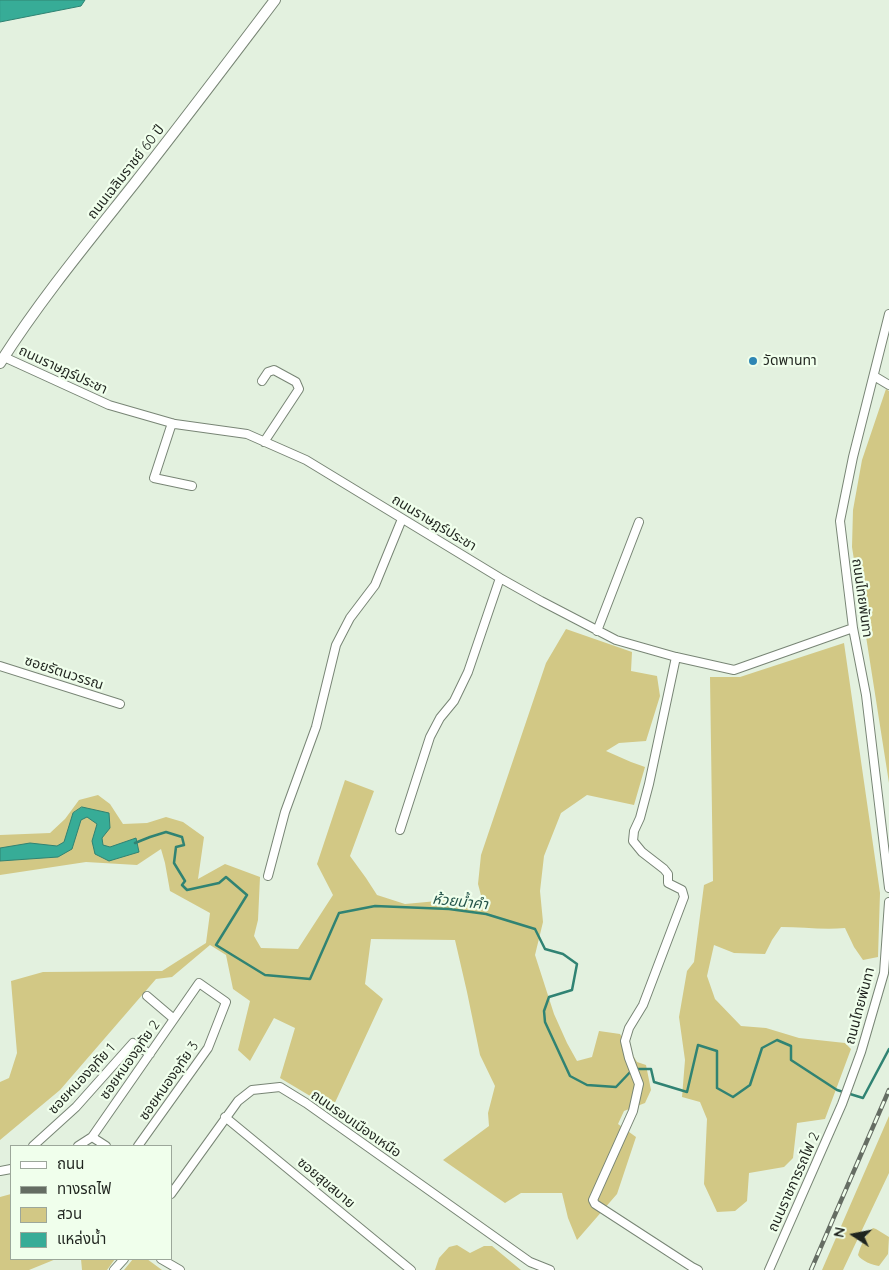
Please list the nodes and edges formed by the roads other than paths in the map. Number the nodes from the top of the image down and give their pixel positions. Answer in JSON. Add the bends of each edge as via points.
{"nodes":[{"id":1,"x":275,"y":0,"type":"edge"},
{"id":2,"x":889,"y":314,"type":"edge"},
{"id":3,"x":2,"y":360,"type":"edge"},
{"id":4,"x":874,"y":376,"type":"junction"},
{"id":5,"x":262,"y":381,"type":"dead end"},
{"id":6,"x":889,"y":385,"type":"edge"},
{"id":7,"x":172,"y":423,"type":"junction"},
{"id":8,"x":264,"y":442,"type":"junction"},
{"id":9,"x":192,"y":486,"type":"dead end"},
{"id":10,"x":402,"y":519,"type":"junction"},
{"id":11,"x":639,"y":522,"type":"dead end"},
{"id":12,"x":500,"y":578,"type":"junction"},
{"id":13,"x":852,"y":628,"type":"junction"},
{"id":14,"x":597,"y":631,"type":"junction"},
{"id":15,"x":676,"y":658,"type":"junction"},
{"id":16,"x":0,"y":666,"type":"edge"},
{"id":17,"x":120,"y":704,"type":"dead end"},
{"id":18,"x":400,"y":830,"type":"dead end"},
{"id":19,"x":268,"y":876,"type":"dead end"},
{"id":20,"x":889,"y":888,"type":"edge"},
{"id":21,"x":889,"y":902,"type":"edge"},
{"id":22,"x":200,"y":983,"type":"joint"},
{"id":23,"x":147,"y":996,"type":"dead end"},
{"id":24,"x":174,"y":1019,"type":"junction"},
{"id":25,"x":150,"y":1054,"type":"junction"},
{"id":26,"x":842,"y":1104,"type":"joint"},
{"id":27,"x":226,"y":1117,"type":"junction"},
{"id":28,"x":92,"y":1138,"type":"junction"},
{"id":29,"x":34,"y":1145,"type":"edge"},
{"id":30,"x":80,"y":1145,"type":"edge"},
{"id":31,"x":104,"y":1145,"type":"edge"},
{"id":32,"x":139,"y":1145,"type":"edge"},
{"id":33,"x":172,"y":1193,"type":"edge"},
{"id":34,"x":123,"y":1260,"type":"edge"},
{"id":35,"x":162,"y":1260,"type":"edge"},
{"id":36,"x":409,"y":1269,"type":"edge"},
{"id":37,"x":114,"y":1270,"type":"edge"},
{"id":38,"x":180,"y":1270,"type":"edge"},
{"id":39,"x":550,"y":1270,"type":"edge"},
{"id":40,"x":698,"y":1270,"type":"edge"},
{"id":41,"x":769,"y":1270,"type":"edge"}],
"edges":[{"from":1,"to":3,"type":"street","name":"ถนนเฉลิมราชย์ 60 ปี","via":[[20,332]]},
{"from":2,"to":4,"type":"street","name":"ถนนไทยพันทา"},
{"from":3,"to":7,"type":"street","name":"ถนนราษฎร์ประชา","via":[[109,405]]},
{"from":4,"to":6,"type":"street"},
{"from":4,"to":13,"type":"street","name":"ถนนไทยพันทา","via":[[840,521]]},
{"from":5,"to":8,"type":"street","via":[[268,372],[274,370],[296,382],[299,389]]},
{"from":7,"to":8,"type":"street","name":"ถนนราษฎร์ประชา","via":[[247,434]]},
{"from":7,"to":9,"type":"street","via":[[154,478]]},
{"from":8,"to":10,"type":"street","name":"ถนนราษฎร์ประชา","via":[[306,460]]},
{"from":10,"to":12,"type":"street","name":"ถนนราษฎร์ประชา"},
{"from":10,"to":19,"type":"street","via":[[375,584],[350,618],[336,645],[316,727],[285,812]]},
{"from":11,"to":14,"type":"street"},
{"from":12,"to":14,"type":"street","name":"ถนนราษฎร์ประชา"},
{"from":12,"to":18,"type":"street","via":[[468,672],[454,701],[430,737]]},
{"from":13,"to":15,"type":"street","name":"ถนนราษฎร์ประชา","via":[[734,670]]},
{"from":13,"to":20,"type":"street","name":"ถนนไทยพันทา","via":[[866,696]]},
{"from":14,"to":15,"type":"street","name":"ถนนราษฎร์ประชา"},
{"from":15,"to":40,"type":"street","via":[[649,784],[633,841],[668,874],[668,883],[682,890],[684,897],[643,1005],[625,1041],[639,1084],[633,1111],[593,1200]]},
{"from":16,"to":17,"type":"street","name":"ซอยรัตนวรรณ"},
{"from":21,"to":26,"type":"street","name":"ถนนไทยพันทา","via":[[884,973]]},
{"from":22,"to":24,"type":"street","name":"ซอยหนองอุทัย 2"},
{"from":22,"to":32,"type":"street","name":"ซอยหนองอุทัย 3","via":[[226,1002],[208,1048]]},
{"from":23,"to":24,"type":"street"},
{"from":24,"to":25,"type":"street","name":"ซอยหนองอุทัย 2"},
{"from":25,"to":28,"type":"street","name":"ซอยหนองอุทัย 2"},
{"from":25,"to":29,"type":"street","name":"ซอยหนองอุทัย 1","via":[[133,1042],[76,1107]]},
{"from":26,"to":41,"type":"street","name":"ถนนราชการรถไฟ 2"},
{"from":27,"to":33,"type":"street","name":"ถนนรอบเมืองเหนือ"},
{"from":27,"to":36,"type":"street","name":"ซอยสุขสบาย"},
{"from":27,"to":39,"type":"street","name":"ถนนรอบเมืองเหนือ","via":[[252,1090],[280,1087],[530,1262]]},
{"from":28,"to":30,"type":"street","name":"ซอยหนองอุทัย 2"},
{"from":28,"to":31,"type":"street"},
{"from":34,"to":37,"type":"street"},
{"from":35,"to":38,"type":"street"}]}
